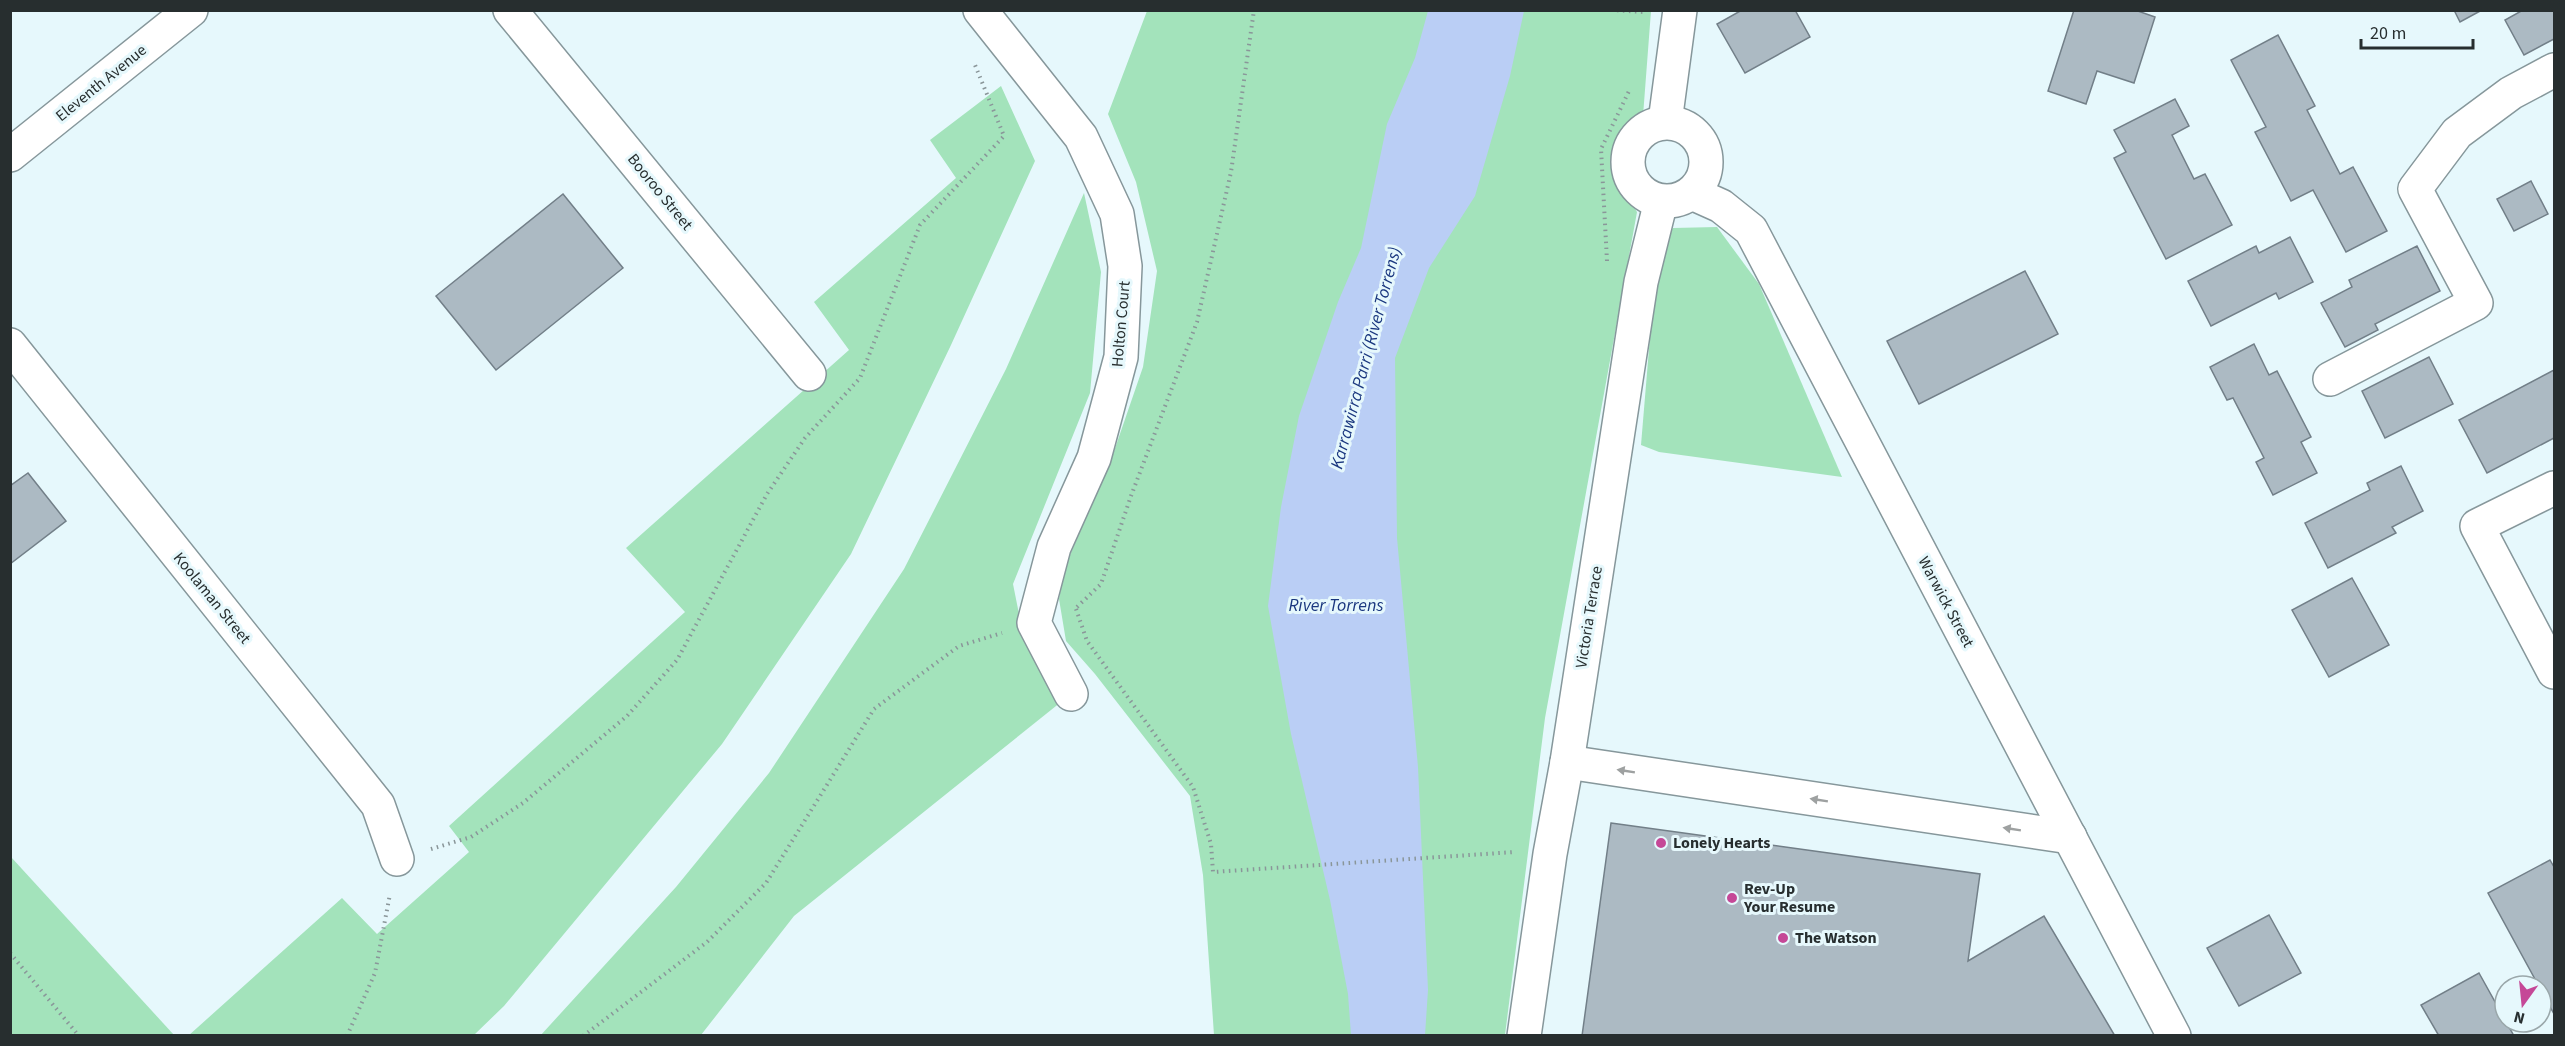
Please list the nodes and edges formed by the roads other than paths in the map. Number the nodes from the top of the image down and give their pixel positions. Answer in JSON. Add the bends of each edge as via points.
{"nodes":[{"id":1,"x":191,"y":10,"type":"edge"},
{"id":2,"x":510,"y":10,"type":"edge"},
{"id":3,"x":1680,"y":10,"type":"edge"},
{"id":4,"x":983,"y":14,"type":"edge"},
{"id":5,"x":2554,"y":70,"type":"edge"},
{"id":6,"x":1665,"y":122,"type":"junction"},
{"id":7,"x":10,"y":155,"type":"edge"},
{"id":8,"x":1676,"y":197,"type":"junction"},
{"id":9,"x":10,"y":345,"type":"edge"},
{"id":10,"x":809,"y":374,"type":"dead end"},
{"id":11,"x":2330,"y":379,"type":"dead end"},
{"id":12,"x":2554,"y":488,"type":"edge"},
{"id":13,"x":2554,"y":672,"type":"edge"},
{"id":14,"x":1071,"y":694,"type":"dead end"},
{"id":15,"x":1567,"y":762,"type":"junction"},
{"id":16,"x":2070,"y":837,"type":"junction"},
{"id":17,"x":397,"y":859,"type":"road end"},
{"id":18,"x":1524,"y":1035,"type":"edge"},
{"id":19,"x":2174,"y":1035,"type":"edge"}],
"edges":[{"from":1,"to":7,"type":"street","name":"Eleventh Avenue"},
{"from":2,"to":10,"type":"street","name":"Booroo Street"},
{"from":3,"to":6,"type":"street"},
{"from":4,"to":14,"type":"street","name":"Holton Court","via":[[1081,137],[1117,214],[1125,266],[1121,357],[1094,458],[1054,547],[1034,624]]},
{"from":5,"to":11,"type":"street","via":[[2511,93],[2457,133],[2415,189],[2476,303]]},
{"from":6,"to":8,"type":"street","via":[[1694,134],[1705,153],[1705,173]]},
{"from":6,"to":8,"type":"street","via":[[1650,127],[1632,146],[1628,159],[1630,174],[1648,196]]},
{"from":8,"to":15,"type":"street","name":"Victoria Terrace","via":[[1641,282]]},
{"from":8,"to":16,"type":"street","name":"Warwick Street","via":[[1721,206],[1751,230]]},
{"from":9,"to":17,"type":"street","name":"Koolaman Street","via":[[378,805]]},
{"from":12,"to":13,"type":"street","via":[[2477,526]]},
{"from":16,"to":15,"type":"street","one_way":true},
{"from":15,"to":18,"type":"street","name":"Victoria Terrace"},
{"from":16,"to":19,"type":"street","name":"Warwick Street"}]}
